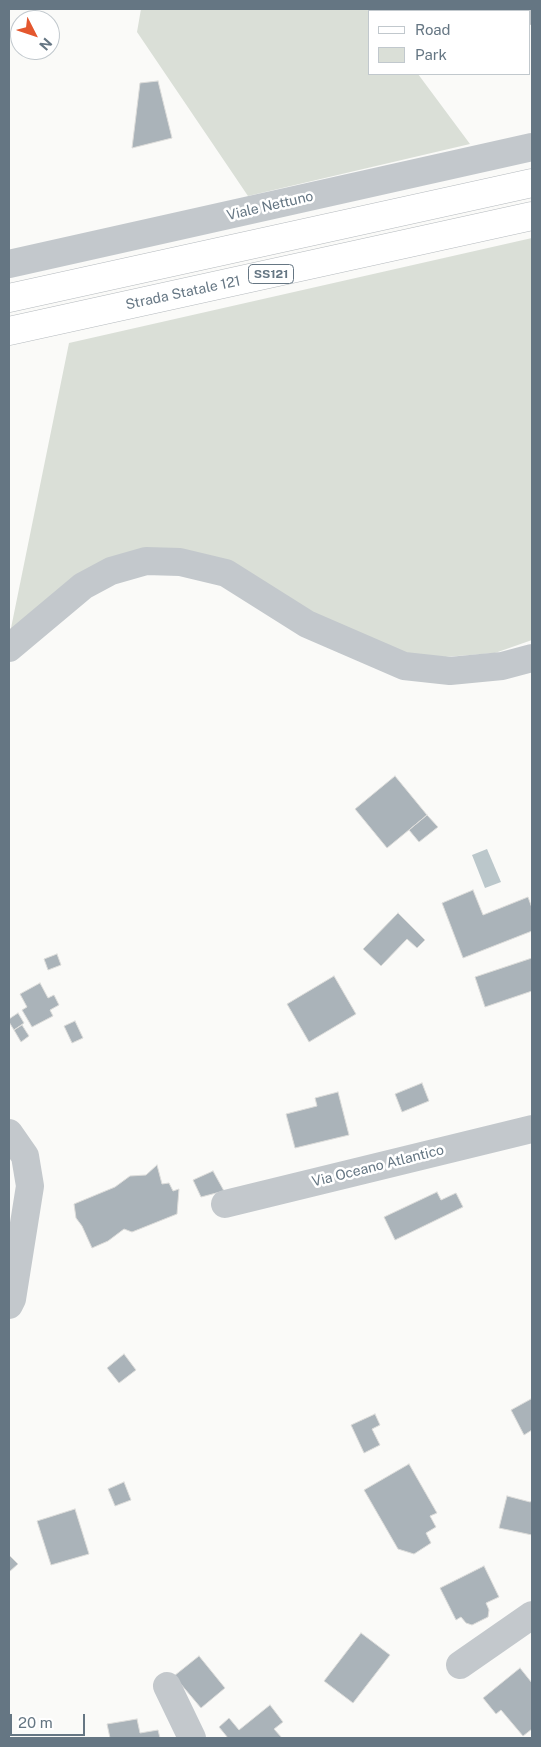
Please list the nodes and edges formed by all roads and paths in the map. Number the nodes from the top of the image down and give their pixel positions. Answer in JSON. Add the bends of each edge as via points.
{"nodes":[{"id":1,"x":532,"y":147,"type":"edge"},
{"id":2,"x":532,"y":183,"type":"edge"},
{"id":3,"x":532,"y":216,"type":"edge"},
{"id":4,"x":9,"y":264,"type":"edge"},
{"id":5,"x":9,"y":298,"type":"edge"},
{"id":6,"x":9,"y":331,"type":"edge"},
{"id":7,"x":9,"y":648,"type":"edge"},
{"id":8,"x":532,"y":658,"type":"edge"},
{"id":9,"x":532,"y":1129,"type":"edge"},
{"id":10,"x":9,"y":1133,"type":"edge"},
{"id":11,"x":224,"y":1204,"type":"dead end"},
{"id":12,"x":9,"y":1305,"type":"edge"},
{"id":13,"x":532,"y":1615,"type":"edge"},
{"id":14,"x":460,"y":1665,"type":"dead end"},
{"id":15,"x":167,"y":1686,"type":"dead end"},
{"id":16,"x":192,"y":1738,"type":"edge"}],
"edges":[{"from":1,"to":4,"type":"street","name":"Viale Nettuno"},
{"from":2,"to":5,"type":"main road","number":"SS121"},
{"from":3,"to":6,"type":"main road","name":"Strada Statale 121","number":"SS121"},
{"from":7,"to":8,"type":"street","via":[[83,586],[112,571],[146,561],[180,562],[226,573],[307,624],[404,666],[450,671],[502,666]]},
{"from":9,"to":11,"type":"street","name":"Via Oceano Atlantico"},
{"from":10,"to":12,"type":"street","via":[[25,1156],[30,1186]]},
{"from":13,"to":14,"type":"street"},
{"from":15,"to":16,"type":"street"}]}
